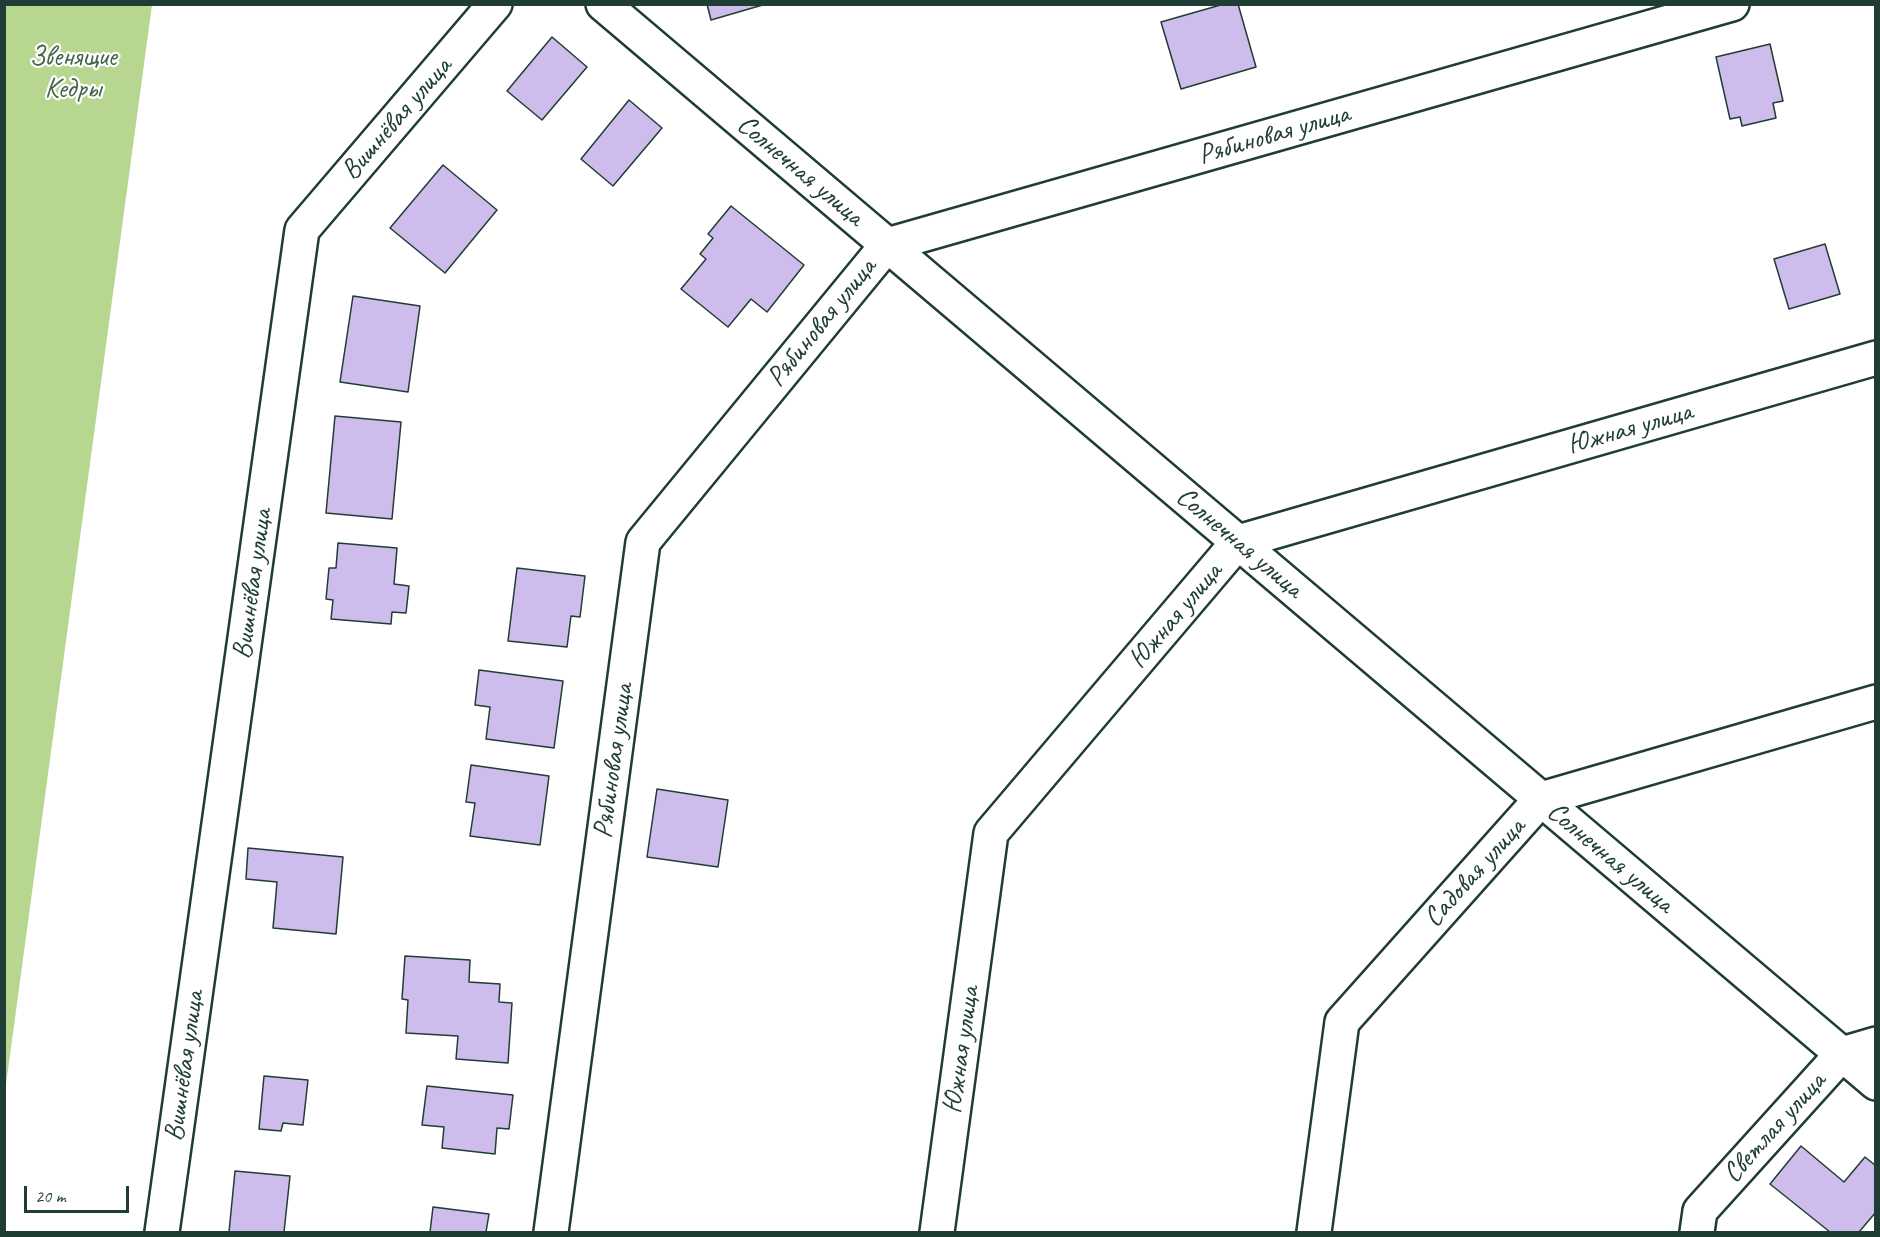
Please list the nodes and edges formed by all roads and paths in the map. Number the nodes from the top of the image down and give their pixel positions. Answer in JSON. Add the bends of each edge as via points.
{"nodes":[{"id":1,"x":495,"y":4,"type":"edge"},
{"id":2,"x":603,"y":4,"type":"edge"},
{"id":3,"x":1732,"y":4,"type":"edge"},
{"id":4,"x":886,"y":245,"type":"junction"},
{"id":5,"x":1875,"y":358,"type":"edge"},
{"id":6,"x":1239,"y":542,"type":"junction"},
{"id":7,"x":1875,"y":702,"type":"edge"},
{"id":8,"x":1541,"y":799,"type":"junction"},
{"id":9,"x":1875,"y":1044,"type":"edge"},
{"id":10,"x":1842,"y":1054,"type":"junction"},
{"id":11,"x":1875,"y":1083,"type":"edge"},
{"id":12,"x":162,"y":1233,"type":"edge"},
{"id":13,"x":551,"y":1233,"type":"edge"},
{"id":14,"x":937,"y":1233,"type":"edge"},
{"id":15,"x":1314,"y":1233,"type":"edge"},
{"id":16,"x":1697,"y":1233,"type":"edge"}],
"edges":[{"from":1,"to":12,"type":"street","name":"Вишнёвая улица","via":[[302,230]]},
{"from":2,"to":4,"type":"street","name":"Солнечная улица"},
{"from":3,"to":4,"type":"street","name":"Рябиновая улица"},
{"from":4,"to":6,"type":"street","name":"Солнечная улица"},
{"from":4,"to":13,"type":"street","name":"Рябиновая улица","via":[[643,542]]},
{"from":5,"to":6,"type":"street","name":"Южная улица"},
{"from":6,"to":8,"type":"street","name":"Солнечная улица"},
{"from":6,"to":14,"type":"street","name":"Южная улица","via":[[991,833]]},
{"from":7,"to":8,"type":"street","name":"Садовая улица"},
{"from":8,"to":10,"type":"street","name":"Солнечная улица"},
{"from":8,"to":15,"type":"street","name":"Садовая улица","via":[[1342,1022]]},
{"from":9,"to":10,"type":"street","name":"Светлая улица"},
{"from":10,"to":11,"type":"street","name":"Солнечная улица"},
{"from":10,"to":16,"type":"street","name":"Светлая улица","via":[[1700,1211]]}]}
